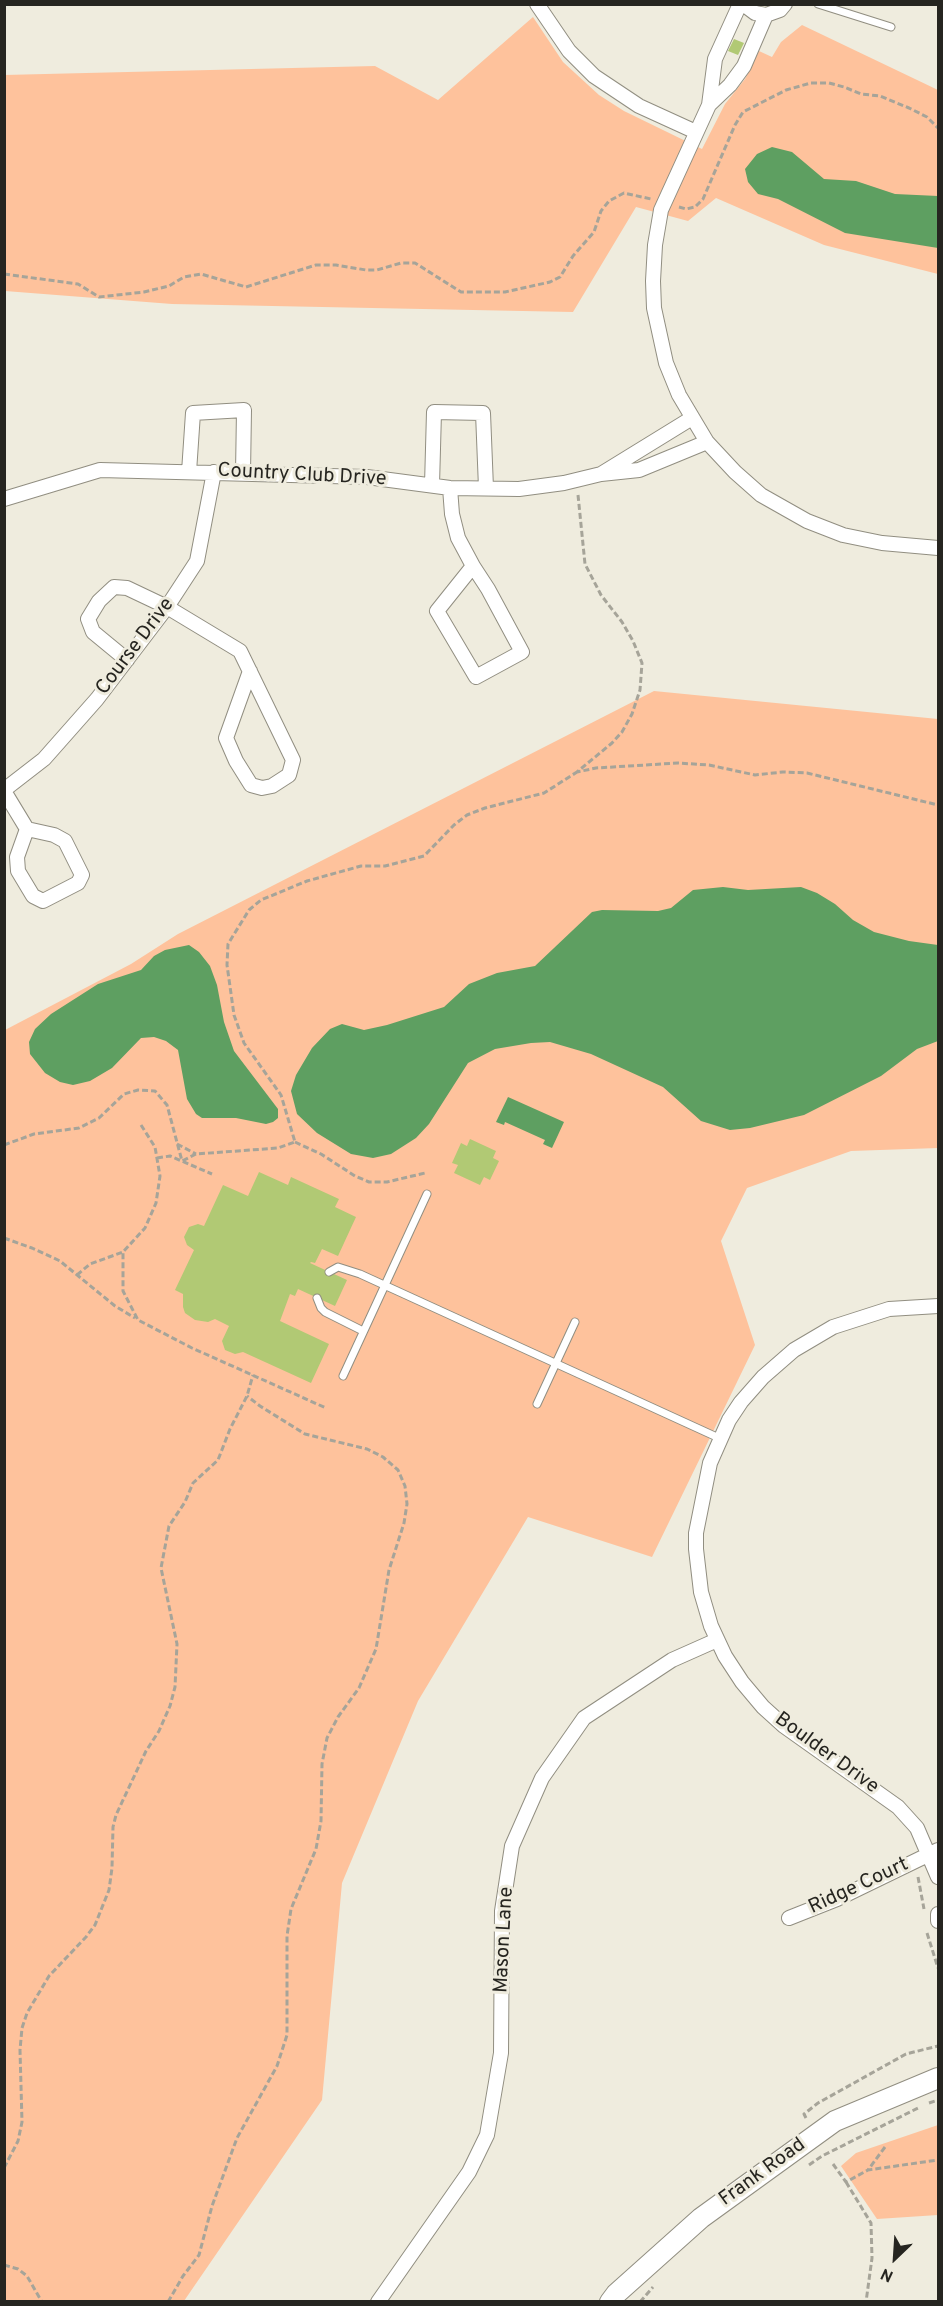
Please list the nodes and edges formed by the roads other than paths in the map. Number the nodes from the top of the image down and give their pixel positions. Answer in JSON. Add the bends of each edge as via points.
{"nodes":[{"id":1,"x":537,"y":4,"type":"edge"},
{"id":2,"x":742,"y":4,"type":"edge"},
{"id":3,"x":785,"y":4,"type":"edge"},
{"id":4,"x":818,"y":4,"type":"edge"},
{"id":5,"x":766,"y":15,"type":"junction"},
{"id":6,"x":891,"y":27,"type":"dead end"},
{"id":7,"x":709,"y":105,"type":"junction"},
{"id":8,"x":696,"y":132,"type":"junction"},
{"id":9,"x":692,"y":418,"type":"junction"},
{"id":10,"x":707,"y":442,"type":"junction"},
{"id":11,"x":189,"y":472,"type":"junction"},
{"id":12,"x":214,"y":472,"type":"junction"},
{"id":13,"x":243,"y":473,"type":"junction"},
{"id":14,"x":601,"y":474,"type":"junction"},
{"id":15,"x":432,"y":485,"type":"junction"},
{"id":16,"x":450,"y":488,"type":"junction"},
{"id":17,"x":486,"y":488,"type":"junction"},
{"id":18,"x":4,"y":499,"type":"edge"},
{"id":19,"x":939,"y":548,"type":"edge"},
{"id":20,"x":473,"y":566,"type":"junction"},
{"id":21,"x":167,"y":607,"type":"junction"},
{"id":22,"x":127,"y":660,"type":"junction"},
{"id":23,"x":250,"y":671,"type":"junction"},
{"id":24,"x":4,"y":791,"type":"edge"},
{"id":25,"x":27,"y":829,"type":"junction"},
{"id":26,"x":427,"y":1194,"type":"dead end"},
{"id":27,"x":329,"y":1272,"type":"dead end"},
{"id":28,"x":385,"y":1285,"type":"junction"},
{"id":29,"x":317,"y":1298,"type":"dead end"},
{"id":30,"x":939,"y":1306,"type":"edge"},
{"id":31,"x":575,"y":1322,"type":"dead end"},
{"id":32,"x":363,"y":1331,"type":"junction"},
{"id":33,"x":556,"y":1363,"type":"junction"},
{"id":34,"x":343,"y":1376,"type":"dead end"},
{"id":35,"x":537,"y":1404,"type":"dead end"},
{"id":36,"x":719,"y":1438,"type":"junction"},
{"id":37,"x":717,"y":1640,"type":"junction"},
{"id":38,"x":934,"y":1852,"type":"edge"},
{"id":39,"x":939,"y":1877,"type":"edge"},
{"id":40,"x":939,"y":1914,"type":"edge"},
{"id":41,"x":789,"y":1918,"type":"dead end"},
{"id":42,"x":939,"y":1921,"type":"edge"},
{"id":43,"x":939,"y":2078,"type":"edge"},
{"id":44,"x":378,"y":2301,"type":"edge"},
{"id":45,"x":610,"y":2301,"type":"edge"}],
"edges":[{"from":1,"to":8,"type":"street","via":[[569,51],[594,76],[630,101]]},
{"from":2,"to":5,"type":"street"},
{"from":2,"to":7,"type":"street","via":[[715,59]]},
{"from":3,"to":5,"type":"street"},
{"from":4,"to":6,"type":"lane"},
{"from":5,"to":7,"type":"street","via":[[744,66]]},
{"from":7,"to":8,"type":"street"},
{"from":8,"to":9,"type":"street","via":[[661,210],[652,280],[666,363]]},
{"from":9,"to":10,"type":"street"},
{"from":9,"to":14,"type":"street","name":"Country Club Drive"},
{"from":10,"to":14,"type":"street","name":"Country Club Drive","via":[[639,470]]},
{"from":10,"to":19,"type":"street","via":[[748,484],[807,521],[860,539]]},
{"from":11,"to":12,"type":"street","name":"Country Club Drive"},
{"from":11,"to":13,"type":"street","via":[[193,413],[244,410]]},
{"from":11,"to":18,"type":"street","name":"Country Club Drive","via":[[100,470]]},
{"from":12,"to":13,"type":"street","name":"Country Club Drive"},
{"from":12,"to":21,"type":"street","name":"Course Drive","via":[[197,561]]},
{"from":13,"to":15,"type":"street","name":"Country Club Drive","via":[[368,477]]},
{"from":14,"to":17,"type":"street","name":"Country Club Drive","via":[[519,489]]},
{"from":15,"to":16,"type":"street","name":"Country Club Drive"},
{"from":15,"to":17,"type":"street","via":[[434,412],[483,413]]},
{"from":16,"to":17,"type":"street","name":"Country Club Drive"},
{"from":16,"to":20,"type":"street","via":[[458,538]]},
{"from":20,"to":20,"type":"street","via":[[437,611],[476,677],[522,652]]},
{"from":21,"to":22,"type":"street","name":"Course Drive"},
{"from":21,"to":22,"type":"street","via":[[114,586],[99,601],[88,619],[93,632]]},
{"from":21,"to":23,"type":"street","via":[[240,651]]},
{"from":22,"to":24,"type":"street","name":"Course Drive","via":[[44,759]]},
{"from":23,"to":23,"type":"street","via":[[293,760],[289,775],[262,788],[251,785],[226,738]]},
{"from":24,"to":25,"type":"street"},
{"from":25,"to":25,"type":"street","via":[[17,857],[18,871],[33,896],[43,901],[78,883],[82,875],[65,841]]},
{"from":26,"to":28,"type":"lane"},
{"from":27,"to":28,"type":"lane","via":[[338,1267]]},
{"from":28,"to":32,"type":"lane"},
{"from":28,"to":33,"type":"lane"},
{"from":29,"to":32,"type":"lane","via":[[325,1312]]},
{"from":30,"to":36,"type":"street","name":"Boulder Drive","via":[[875,1312],[815,1336],[758,1383]]},
{"from":31,"to":33,"type":"lane"},
{"from":32,"to":34,"type":"lane"},
{"from":33,"to":35,"type":"lane"},
{"from":33,"to":36,"type":"lane"},
{"from":36,"to":37,"type":"street","name":"Boulder Drive","via":[[696,1533],[701,1592]]},
{"from":37,"to":38,"type":"street","name":"Boulder Drive","via":[[733,1670],[763,1707],[796,1736],[898,1807]]},
{"from":37,"to":44,"type":"street","name":"Mason Lane","via":[[672,1660],[584,1718],[542,1778],[512,1846],[502,1911],[501,2053],[487,2135],[469,2172]]},
{"from":38,"to":39,"type":"street","name":"Boulder Drive"},
{"from":38,"to":41,"type":"street","name":"Ridge Court"},
{"from":40,"to":42,"type":"street"},
{"from":43,"to":45,"type":"street","name":"Frank Road","via":[[835,2121],[701,2218]]}]}
